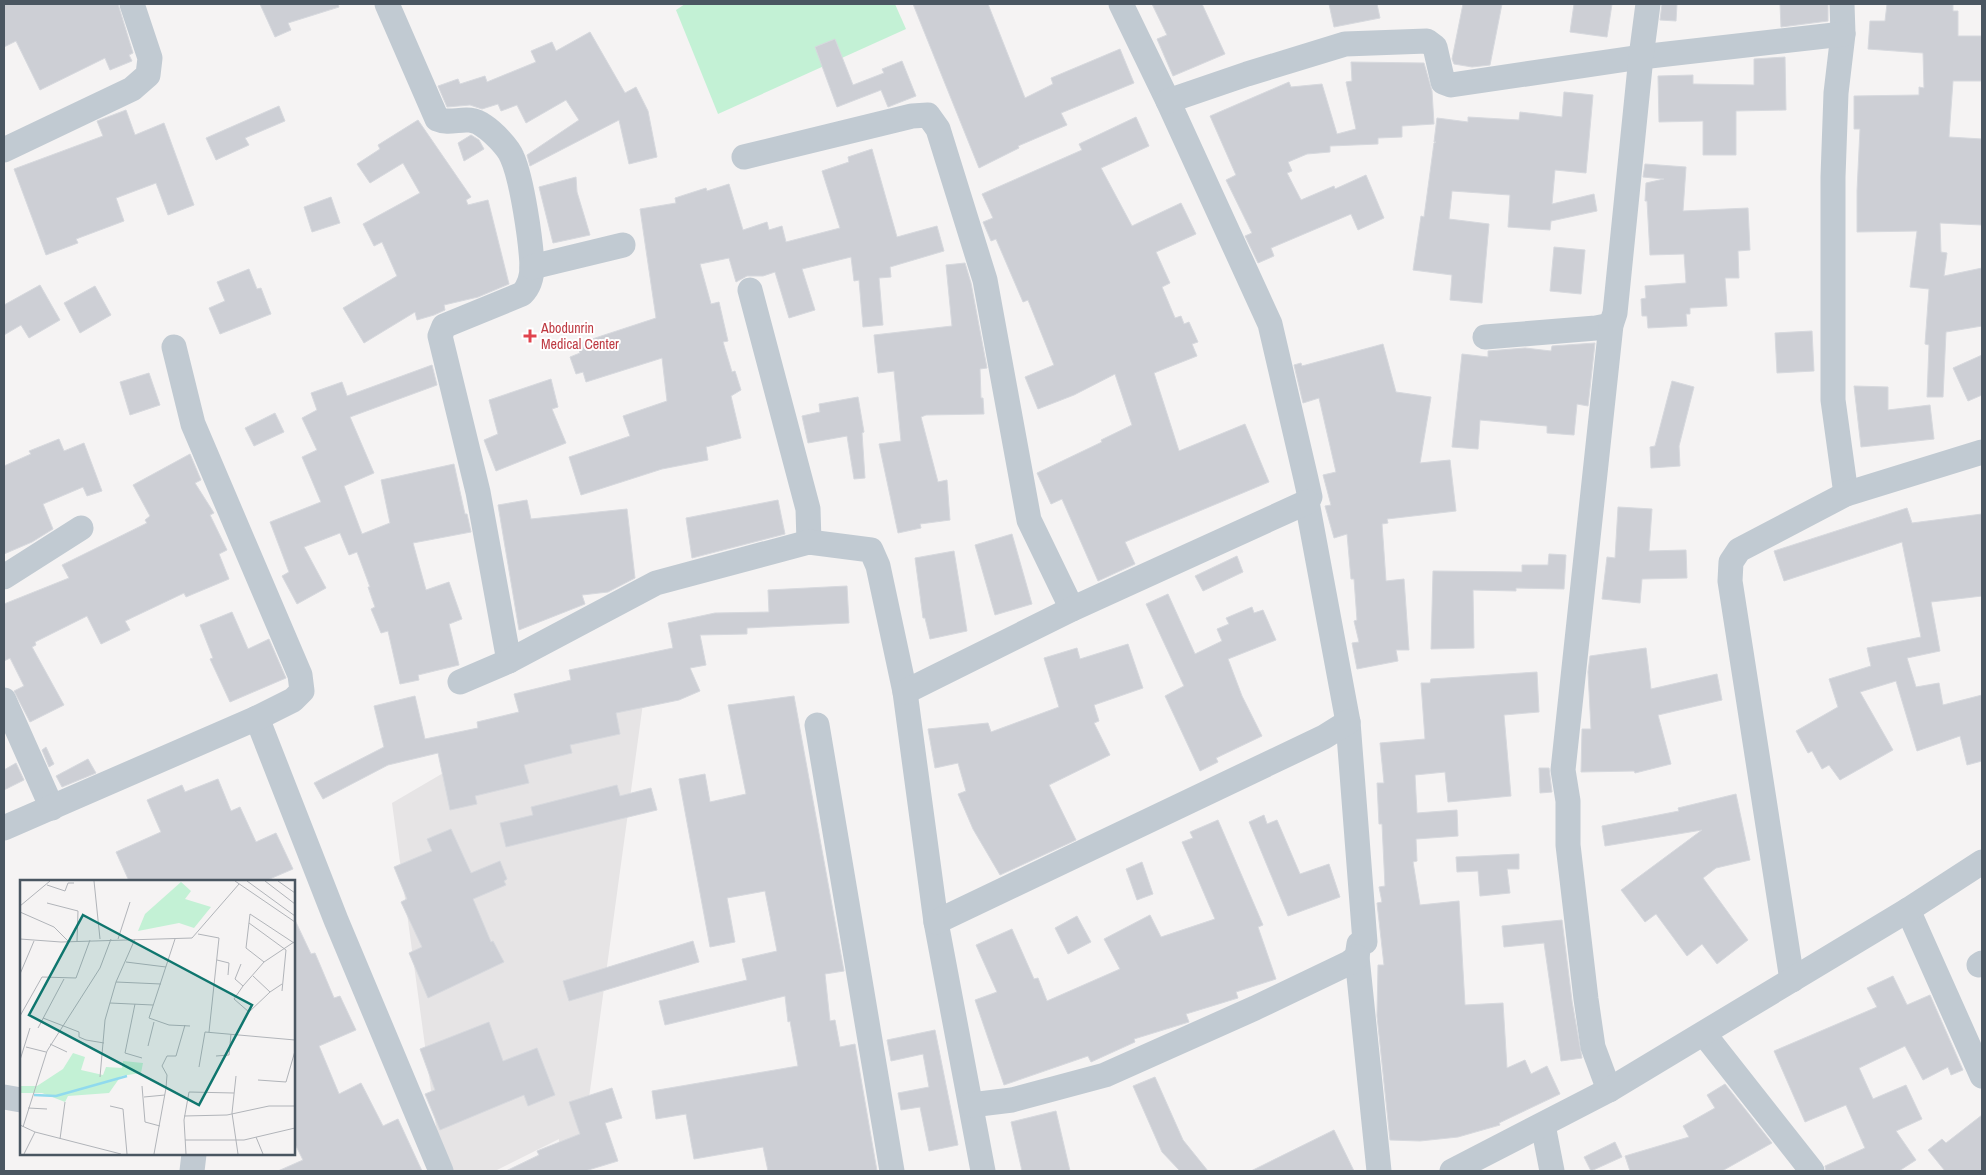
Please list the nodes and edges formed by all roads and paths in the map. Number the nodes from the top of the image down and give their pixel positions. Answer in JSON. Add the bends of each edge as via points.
{"nodes":[{"id":1,"x":132,"y":4,"type":"edge"},
{"id":2,"x":387,"y":4,"type":"edge"},
{"id":3,"x":1121,"y":4,"type":"edge"},
{"id":4,"x":1648,"y":4,"type":"edge"},
{"id":5,"x":1842,"y":4,"type":"edge"},
{"id":6,"x":1843,"y":34,"type":"junction"},
{"id":7,"x":1641,"y":57,"type":"junction"},
{"id":8,"x":1168,"y":101,"type":"junction"},
{"id":9,"x":4,"y":150,"type":"edge"},
{"id":10,"x":744,"y":158,"type":"dead end"},
{"id":11,"x":623,"y":245,"type":"dead end"},
{"id":12,"x":532,"y":267,"type":"junction"},
{"id":13,"x":750,"y":290,"type":"dead end"},
{"id":14,"x":1611,"y":325,"type":"junction"},
{"id":15,"x":1485,"y":337,"type":"dead end"},
{"id":16,"x":174,"y":347,"type":"dead end"},
{"id":17,"x":1982,"y":452,"type":"edge"},
{"id":18,"x":1846,"y":494,"type":"junction"},
{"id":19,"x":1307,"y":502,"type":"junction"},
{"id":20,"x":81,"y":528,"type":"dead end"},
{"id":21,"x":809,"y":542,"type":"junction"},
{"id":22,"x":4,"y":577,"type":"edge"},
{"id":23,"x":1072,"y":609,"type":"junction"},
{"id":24,"x":509,"y":661,"type":"junction"},
{"id":25,"x":460,"y":682,"type":"dead end"},
{"id":26,"x":905,"y":692,"type":"junction"},
{"id":27,"x":4,"y":700,"type":"edge"},
{"id":28,"x":257,"y":718,"type":"junction"},
{"id":29,"x":1348,"y":722,"type":"junction"},
{"id":30,"x":817,"y":725,"type":"dead end"},
{"id":31,"x":52,"y":808,"type":"junction"},
{"id":32,"x":4,"y":828,"type":"edge"},
{"id":33,"x":1982,"y":862,"type":"edge"},
{"id":34,"x":1908,"y":910,"type":"junction"},
{"id":35,"x":936,"y":922,"type":"junction"},
{"id":36,"x":1358,"y":957,"type":"junction"},
{"id":37,"x":1792,"y":980,"type":"junction"},
{"id":38,"x":1704,"y":1034,"type":"junction"},
{"id":39,"x":1982,"y":1076,"type":"edge"},
{"id":40,"x":1609,"y":1090,"type":"junction"},
{"id":41,"x":4,"y":1097,"type":"edge"},
{"id":42,"x":20,"y":1100,"type":"edge"},
{"id":43,"x":971,"y":1105,"type":"junction"},
{"id":44,"x":1543,"y":1125,"type":"junction"},
{"id":45,"x":194,"y":1155,"type":"edge"},
{"id":46,"x":192,"y":1171,"type":"edge"},
{"id":47,"x":441,"y":1171,"type":"edge"},
{"id":48,"x":892,"y":1171,"type":"edge"},
{"id":49,"x":983,"y":1171,"type":"edge"},
{"id":50,"x":1379,"y":1171,"type":"edge"},
{"id":51,"x":1452,"y":1171,"type":"edge"},
{"id":52,"x":1552,"y":1171,"type":"edge"},
{"id":53,"x":1812,"y":1171,"type":"edge"}],
"edges":[{"from":1,"to":9,"type":"street","via":[[150,58],[148,75],[132,89]]},
{"from":2,"to":12,"type":"street","via":[[437,119],[444,122],[466,118],[484,125],[512,155]]},
{"from":3,"to":8,"type":"street"},
{"from":4,"to":7,"type":"street"},
{"from":5,"to":6,"type":"street"},
{"from":6,"to":7,"type":"street"},
{"from":6,"to":18,"type":"street","via":[[1832,177],[1833,400]]},
{"from":7,"to":8,"type":"street","via":[[1451,85],[1444,82],[1435,47],[1427,41],[1344,44]]},
{"from":7,"to":14,"type":"street","via":[[1615,313]]},
{"from":8,"to":19,"type":"street","via":[[1270,324],[1310,497]]},
{"from":10,"to":23,"type":"street","via":[[912,116],[928,115],[938,129],[985,280],[1029,520]]},
{"from":11,"to":12,"type":"street"},
{"from":12,"to":24,"type":"street","via":[[529,287],[522,294],[444,326],[440,336],[478,492]]},
{"from":13,"to":21,"type":"street","via":[[808,509]]},
{"from":14,"to":15,"type":"street"},
{"from":14,"to":40,"type":"street","via":[[1563,770],[1568,801],[1568,845],[1587,1009],[1593,1047]]},
{"from":16,"to":28,"type":"street","via":[[192,424],[300,675],[302,691],[298,696]]},
{"from":17,"to":18,"type":"street"},
{"from":18,"to":37,"type":"street","via":[[1739,550],[1731,562],[1730,581]]},
{"from":19,"to":23,"type":"street"},
{"from":19,"to":29,"type":"street"},
{"from":20,"to":22,"type":"street"},
{"from":21,"to":24,"type":"street","via":[[656,584]]},
{"from":21,"to":26,"type":"street","via":[[871,550],[878,566]]},
{"from":23,"to":26,"type":"street"},
{"from":24,"to":25,"type":"street"},
{"from":26,"to":35,"type":"street"},
{"from":27,"to":31,"type":"street"},
{"from":28,"to":31,"type":"street"},
{"from":28,"to":47,"type":"street","via":[[336,920]]},
{"from":29,"to":35,"type":"street","via":[[1324,738]]},
{"from":29,"to":36,"type":"street","via":[[1365,942],[1359,944]]},
{"from":30,"to":48,"type":"street"},
{"from":31,"to":32,"type":"street"},
{"from":33,"to":34,"type":"street"},
{"from":34,"to":37,"type":"street"},
{"from":34,"to":39,"type":"street"},
{"from":35,"to":43,"type":"street"},
{"from":36,"to":43,"type":"street","via":[[1255,1008],[1105,1075],[1012,1100]]},
{"from":36,"to":50,"type":"street"},
{"from":37,"to":38,"type":"street"},
{"from":38,"to":40,"type":"street"},
{"from":38,"to":53,"type":"street"},
{"from":40,"to":44,"type":"street"},
{"from":41,"to":42,"type":"street"},
{"from":43,"to":49,"type":"street"},
{"from":44,"to":51,"type":"street"},
{"from":44,"to":52,"type":"street"},
{"from":45,"to":46,"type":"street"}]}
